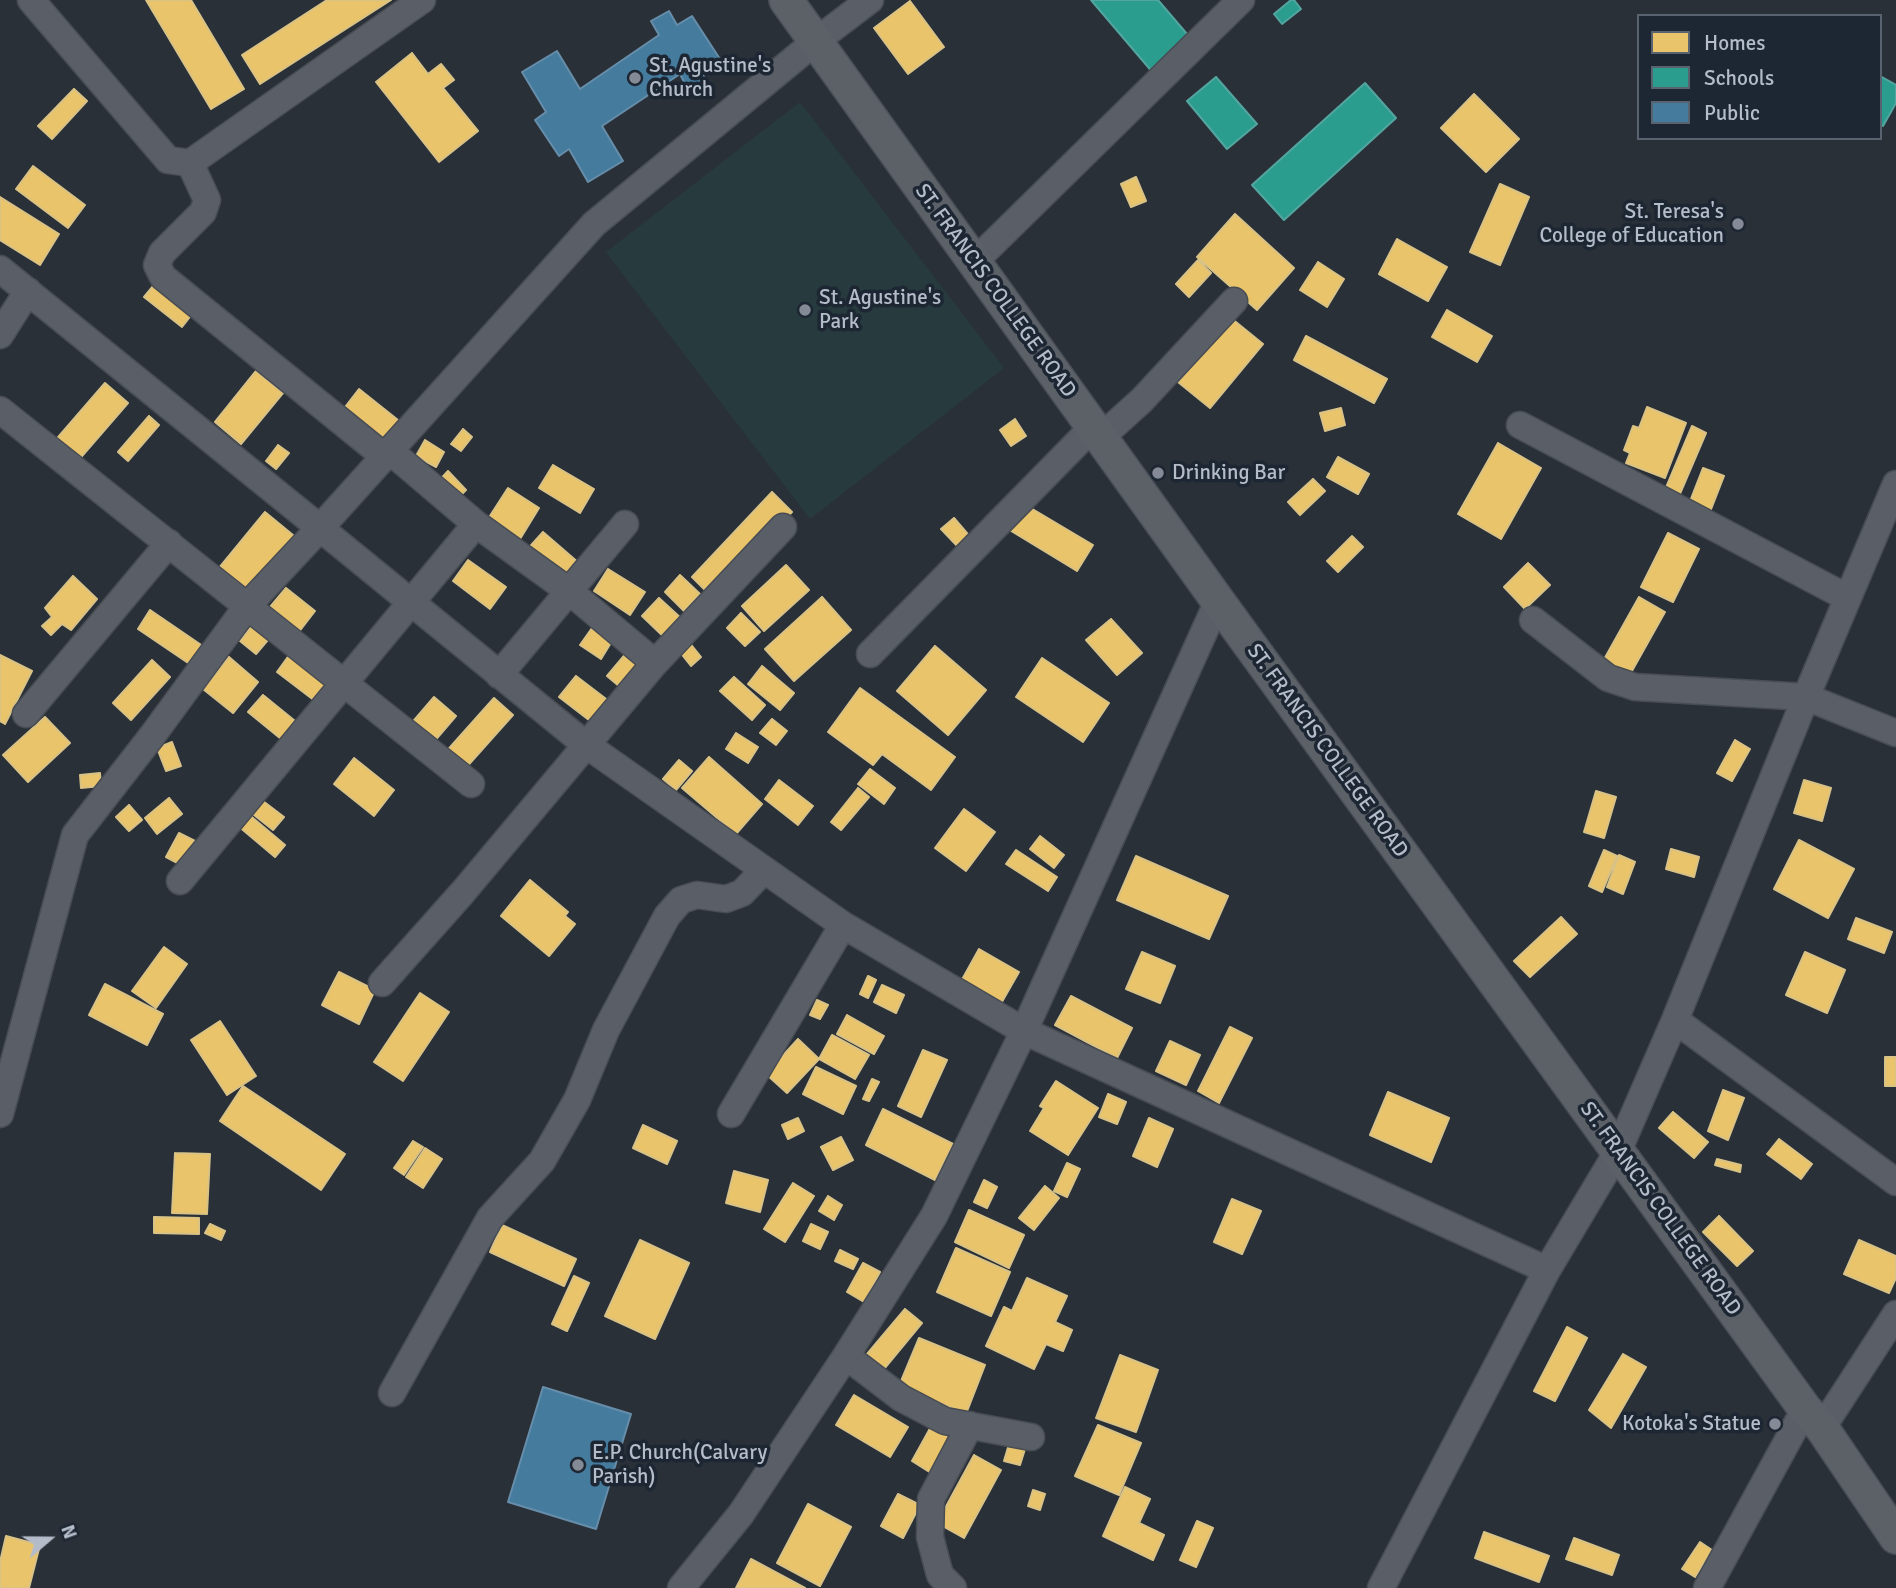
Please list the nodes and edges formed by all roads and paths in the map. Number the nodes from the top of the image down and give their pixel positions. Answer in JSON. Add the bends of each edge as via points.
{"nodes":[{"id":1,"x":31,"y":0,"type":"edge"},
{"id":2,"x":422,"y":0,"type":"edge"},
{"id":3,"x":786,"y":0,"type":"edge"},
{"id":4,"x":870,"y":0,"type":"edge"},
{"id":5,"x":1241,"y":0,"type":"edge"},
{"id":6,"x":816,"y":41,"type":"junction"},
{"id":7,"x":190,"y":163,"type":"junction"},
{"id":8,"x":973,"y":263,"type":"junction"},
{"id":9,"x":0,"y":269,"type":"edge"},
{"id":10,"x":28,"y":291,"type":"junction"},
{"id":11,"x":1234,"y":301,"type":"dead end"},
{"id":12,"x":0,"y":335,"type":"edge"},
{"id":13,"x":0,"y":410,"type":"edge"},
{"id":14,"x":1520,"y":425,"type":"dead end"},
{"id":15,"x":1096,"y":433,"type":"junction"},
{"id":16,"x":387,"y":454,"type":"junction"},
{"id":17,"x":1896,"y":484,"type":"edge"},
{"id":18,"x":476,"y":524,"type":"junction"},
{"id":19,"x":625,"y":524,"type":"dead end"},
{"id":20,"x":783,"y":527,"type":"dead end"},
{"id":21,"x":320,"y":528,"type":"junction"},
{"id":22,"x":169,"y":543,"type":"junction"},
{"id":23,"x":569,"y":591,"type":"junction"},
{"id":24,"x":1849,"y":598,"type":"junction"},
{"id":25,"x":411,"y":601,"type":"junction"},
{"id":26,"x":1218,"y":601,"type":"junction"},
{"id":27,"x":248,"y":605,"type":"junction"},
{"id":28,"x":1533,"y":620,"type":"dead end"},
{"id":29,"x":870,"y":654,"type":"dead end"},
{"id":30,"x":655,"y":663,"type":"junction"},
{"id":31,"x":499,"y":675,"type":"junction"},
{"id":32,"x":345,"y":683,"type":"junction"},
{"id":33,"x":1806,"y":698,"type":"junction"},
{"id":34,"x":26,"y":715,"type":"dead end"},
{"id":35,"x":1896,"y":733,"type":"edge"},
{"id":36,"x":585,"y":744,"type":"junction"},
{"id":37,"x":471,"y":784,"type":"dead end"},
{"id":38,"x":764,"y":870,"type":"junction"},
{"id":39,"x":180,"y":881,"type":"dead end"},
{"id":40,"x":844,"y":925,"type":"junction"},
{"id":41,"x":382,"y":983,"type":"dead end"},
{"id":42,"x":1675,"y":1020,"type":"junction"},
{"id":43,"x":1024,"y":1031,"type":"junction"},
{"id":44,"x":0,"y":1114,"type":"edge"},
{"id":45,"x":731,"y":1114,"type":"dead end"},
{"id":46,"x":1618,"y":1151,"type":"junction"},
{"id":47,"x":1896,"y":1182,"type":"edge"},
{"id":48,"x":1547,"y":1270,"type":"junction"},
{"id":49,"x":1896,"y":1314,"type":"edge"},
{"id":50,"x":846,"y":1356,"type":"junction"},
{"id":51,"x":392,"y":1393,"type":"dead end"},
{"id":52,"x":1813,"y":1418,"type":"junction"},
{"id":53,"x":970,"y":1425,"type":"junction"},
{"id":54,"x":1031,"y":1437,"type":"dead end"},
{"id":55,"x":1883,"y":1505,"type":"edge"},
{"id":56,"x":1896,"y":1537,"type":"edge"},
{"id":57,"x":681,"y":1588,"type":"edge"},
{"id":58,"x":953,"y":1588,"type":"edge"},
{"id":59,"x":1381,"y":1588,"type":"edge"},
{"id":60,"x":1707,"y":1588,"type":"edge"}],
"edges":[{"from":1,"to":7,"type":"street","via":[[168,160]]},
{"from":2,"to":7,"type":"street"},
{"from":3,"to":6,"type":"main road","name":"ST. FRANCIS COLLEGE ROAD"},
{"from":4,"to":6,"type":"street"},
{"from":5,"to":8,"type":"street"},
{"from":6,"to":8,"type":"main road","name":"ST. FRANCIS COLLEGE ROAD"},
{"from":6,"to":16,"type":"street","via":[[594,224]]},
{"from":7,"to":16,"type":"street","via":[[207,200],[203,212],[162,253],[157,265],[163,277]]},
{"from":8,"to":15,"type":"main road","name":"ST. FRANCIS COLLEGE ROAD"},
{"from":9,"to":10,"type":"street"},
{"from":10,"to":12,"type":"street"},
{"from":10,"to":21,"type":"street"},
{"from":11,"to":15,"type":"street","via":[[1142,400]]},
{"from":13,"to":22,"type":"street"},
{"from":14,"to":24,"type":"street"},
{"from":15,"to":26,"type":"main road","name":"ST. FRANCIS COLLEGE ROAD"},
{"from":15,"to":29,"type":"street"},
{"from":16,"to":18,"type":"street"},
{"from":16,"to":21,"type":"street"},
{"from":17,"to":24,"type":"street"},
{"from":18,"to":23,"type":"street"},
{"from":18,"to":25,"type":"street"},
{"from":19,"to":23,"type":"street"},
{"from":20,"to":30,"type":"street"},
{"from":21,"to":25,"type":"street"},
{"from":21,"to":27,"type":"street"},
{"from":22,"to":27,"type":"street"},
{"from":22,"to":34,"type":"street"},
{"from":23,"to":30,"type":"street"},
{"from":23,"to":31,"type":"street"},
{"from":24,"to":33,"type":"street"},
{"from":25,"to":31,"type":"street"},
{"from":25,"to":32,"type":"street"},
{"from":26,"to":43,"type":"street"},
{"from":26,"to":46,"type":"main road","name":"ST. FRANCIS COLLEGE ROAD"},
{"from":27,"to":32,"type":"street"},
{"from":27,"to":44,"type":"street","via":[[75,835]]},
{"from":28,"to":33,"type":"street","via":[[1608,678],[1635,687]]},
{"from":30,"to":36,"type":"street"},
{"from":31,"to":36,"type":"street"},
{"from":32,"to":37,"type":"street"},
{"from":32,"to":39,"type":"street"},
{"from":33,"to":35,"type":"street"},
{"from":33,"to":42,"type":"street"},
{"from":36,"to":38,"type":"street"},
{"from":36,"to":41,"type":"street"},
{"from":38,"to":40,"type":"street"},
{"from":38,"to":51,"type":"street","via":[[742,893],[726,899],[697,895],[681,900],[667,916],[606,1030],[566,1120],[542,1161],[491,1218]]},
{"from":40,"to":43,"type":"street"},
{"from":40,"to":45,"type":"street"},
{"from":42,"to":46,"type":"street"},
{"from":42,"to":47,"type":"street"},
{"from":43,"to":48,"type":"street"},
{"from":43,"to":50,"type":"street","via":[[933,1216]]},
{"from":46,"to":48,"type":"street"},
{"from":46,"to":52,"type":"main road","name":"ST. FRANCIS COLLEGE ROAD"},
{"from":48,"to":59,"type":"street"},
{"from":49,"to":52,"type":"street"},
{"from":50,"to":53,"type":"street","via":[[901,1398],[945,1420]]},
{"from":50,"to":57,"type":"street","via":[[741,1514]]},
{"from":52,"to":55,"type":"main road","name":"ST. FRANCIS COLLEGE ROAD"},
{"from":52,"to":60,"type":"street"},
{"from":53,"to":54,"type":"street"},
{"from":53,"to":58,"type":"street","via":[[931,1499],[930,1537],[940,1575]]},
{"from":55,"to":56,"type":"main road","name":"ST. FRANCIS COLLEGE ROAD"}]}
